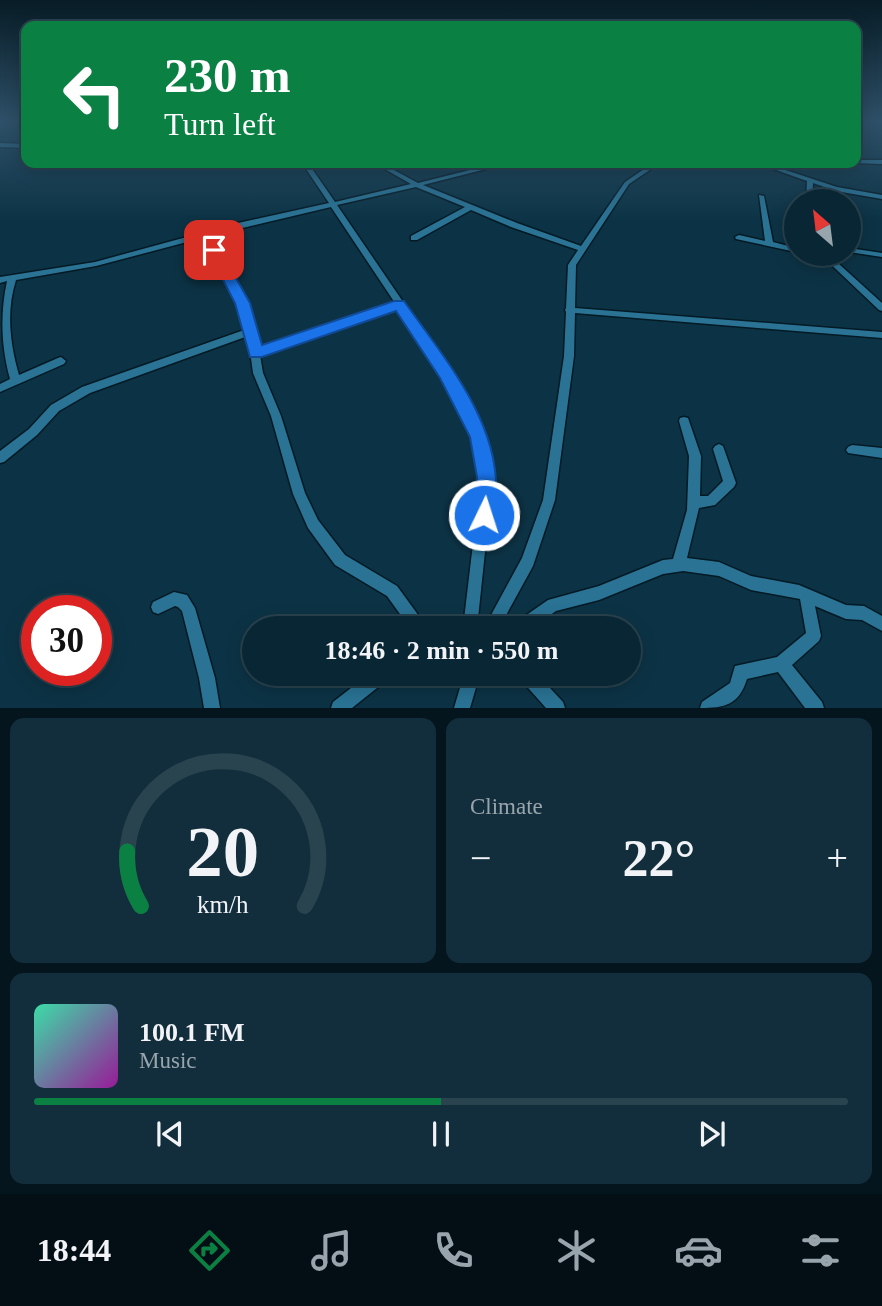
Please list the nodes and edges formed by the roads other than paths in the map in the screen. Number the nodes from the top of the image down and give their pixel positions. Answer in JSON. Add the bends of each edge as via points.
{"nodes":[{"id":1,"x":861,"y":162,"type":"edge"},
{"id":2,"x":882,"y":162,"type":"edge"},
{"id":3,"x":309,"y":168,"type":"edge"},
{"id":4,"x":386,"y":168,"type":"edge"},
{"id":5,"x":484,"y":168,"type":"edge"},
{"id":6,"x":649,"y":168,"type":"edge"},
{"id":7,"x":773,"y":168,"type":"edge"},
{"id":8,"x":810,"y":181,"type":"junction"},
{"id":9,"x":417,"y":185,"type":"junction"},
{"id":10,"x":810,"y":189,"type":"edge"},
{"id":11,"x":761,"y":196,"type":"dead end"},
{"id":12,"x":882,"y":197,"type":"edge"},
{"id":13,"x":334,"y":204,"type":"junction"},
{"id":14,"x":471,"y":207,"type":"junction"},
{"id":15,"x":209,"y":234,"type":"junction"},
{"id":16,"x":739,"y":237,"type":"dead end"},
{"id":17,"x":414,"y":238,"type":"dead end"},
{"id":18,"x":769,"y":243,"type":"junction"},
{"id":19,"x":784,"y":247,"type":"edge"},
{"id":20,"x":583,"y":249,"type":"junction"},
{"id":21,"x":861,"y":252,"type":"edge"},
{"id":22,"x":882,"y":255,"type":"edge"},
{"id":23,"x":837,"y":266,"type":"edge"},
{"id":24,"x":12,"y":278,"type":"junction"},
{"id":25,"x":0,"y":280,"type":"edge"},
{"id":26,"x":399,"y":305,"type":"junction"},
{"id":27,"x":882,"y":308,"type":"edge"},
{"id":28,"x":569,"y":310,"type":"junction"},
{"id":29,"x":252,"y":331,"type":"junction"},
{"id":30,"x":882,"y":335,"type":"edge"},
{"id":31,"x":256,"y":353,"type":"junction"},
{"id":32,"x":61,"y":361,"type":"dead end"},
{"id":33,"x":16,"y":381,"type":"junction"},
{"id":34,"x":0,"y":388,"type":"edge"},
{"id":35,"x":684,"y":421,"type":"dead end"},
{"id":36,"x":719,"y":449,"type":"dead end"},
{"id":37,"x":852,"y":450,"type":"dead end"},
{"id":38,"x":882,"y":453,"type":"edge"},
{"id":39,"x":0,"y":458,"type":"edge"},
{"id":40,"x":693,"y":503,"type":"junction"},
{"id":41,"x":678,"y":565,"type":"junction"},
{"id":42,"x":806,"y":595,"type":"junction"},
{"id":43,"x":158,"y":607,"type":"dead end"},
{"id":44,"x":410,"y":616,"type":"edge"},
{"id":45,"x":471,"y":616,"type":"edge"},
{"id":46,"x":498,"y":616,"type":"edge"},
{"id":47,"x":537,"y":616,"type":"edge"},
{"id":48,"x":882,"y":624,"type":"edge"},
{"id":49,"x":781,"y":664,"type":"junction"},
{"id":50,"x":366,"y":686,"type":"edge"},
{"id":51,"x":468,"y":686,"type":"edge"},
{"id":52,"x":538,"y":686,"type":"edge"},
{"id":53,"x":212,"y":708,"type":"edge"},
{"id":54,"x":339,"y":708,"type":"edge"},
{"id":55,"x":462,"y":708,"type":"edge"},
{"id":56,"x":557,"y":708,"type":"edge"},
{"id":57,"x":708,"y":708,"type":"edge"},
{"id":58,"x":816,"y":708,"type":"edge"}],
"edges":[{"from":1,"to":2,"type":"street"},
{"from":3,"to":13,"type":"street"},
{"from":4,"to":9,"type":"street"},
{"from":5,"to":9,"type":"street"},
{"from":6,"to":20,"type":"street","via":[[626,183]]},
{"from":7,"to":8,"type":"street"},
{"from":8,"to":10,"type":"street"},
{"from":8,"to":12,"type":"street"},
{"from":9,"to":13,"type":"street"},
{"from":9,"to":14,"type":"street"},
{"from":11,"to":18,"type":"street"},
{"from":13,"to":15,"type":"street"},
{"from":13,"to":26,"type":"street"},
{"from":14,"to":17,"type":"street"},
{"from":14,"to":20,"type":"street"},
{"from":15,"to":24,"type":"street","via":[[96,264]]},
{"from":15,"to":29,"type":"street"},
{"from":16,"to":18,"type":"street"},
{"from":18,"to":19,"type":"street"},
{"from":20,"to":28,"type":"street","via":[[572,265]]},
{"from":21,"to":22,"type":"street"},
{"from":23,"to":27,"type":"street"},
{"from":24,"to":25,"type":"street"},
{"from":24,"to":33,"type":"street","via":[[5,301],[9,362]]},
{"from":26,"to":31,"type":"street"},
{"from":26,"to":45,"type":"street","via":[[480,437],[487,477]]},
{"from":28,"to":30,"type":"street"},
{"from":28,"to":46,"type":"street","via":[[569,356],[549,500],[528,561]]},
{"from":29,"to":31,"type":"street"},
{"from":29,"to":39,"type":"street","via":[[86,390],[55,408]]},
{"from":31,"to":44,"type":"street","via":[[258,373],[313,524],[340,560],[392,591]]},
{"from":32,"to":33,"type":"street"},
{"from":33,"to":34,"type":"street"},
{"from":35,"to":40,"type":"street","via":[[695,456]]},
{"from":36,"to":40,"type":"street","via":[[730,483],[711,501]]},
{"from":37,"to":38,"type":"street"},
{"from":40,"to":41,"type":"street"},
{"from":41,"to":42,"type":"street","via":[[719,569],[751,583]]},
{"from":41,"to":47,"type":"street","via":[[553,605]]},
{"from":42,"to":48,"type":"street","via":[[846,612],[864,613]]},
{"from":42,"to":49,"type":"street","via":[[814,636]]},
{"from":43,"to":53,"type":"street","via":[[174,599],[188,608]]},
{"from":49,"to":57,"type":"street","via":[[741,672],[736,688]]},
{"from":49,"to":58,"type":"street"},
{"from":50,"to":54,"type":"street"},
{"from":51,"to":55,"type":"street"},
{"from":52,"to":56,"type":"street"}]}
